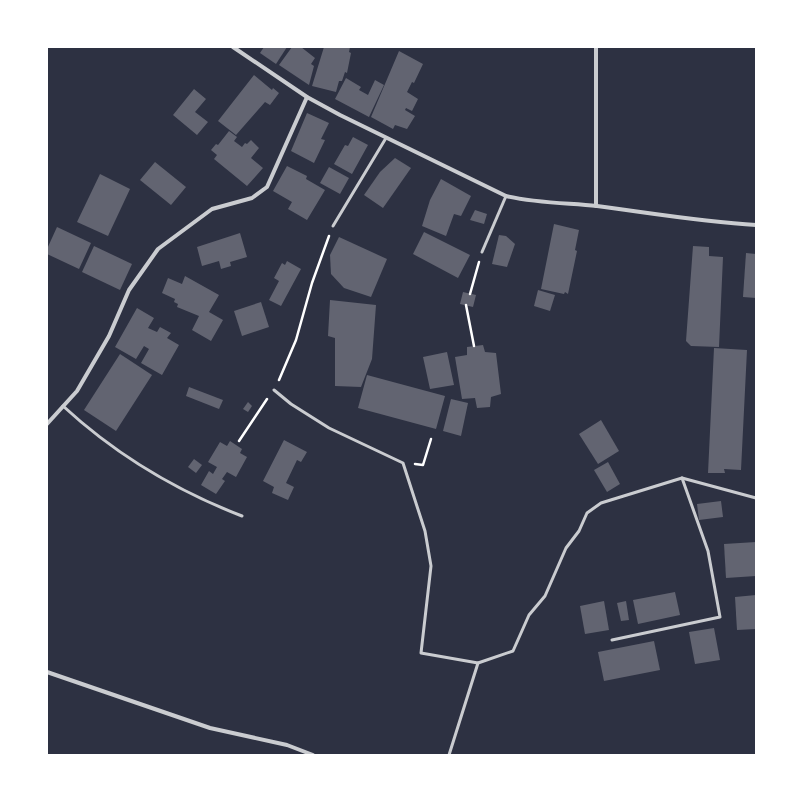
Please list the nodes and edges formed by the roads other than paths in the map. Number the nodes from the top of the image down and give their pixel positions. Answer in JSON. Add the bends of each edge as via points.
{"nodes":[{"id":1,"x":233,"y":47,"type":"edge"},
{"id":2,"x":596,"y":47,"type":"edge"},
{"id":3,"x":307,"y":97,"type":"junction"},
{"id":4,"x":386,"y":138,"type":"junction"},
{"id":5,"x":506,"y":196,"type":"junction"},
{"id":6,"x":596,"y":206,"type":"junction"},
{"id":7,"x":756,"y":225,"type":"edge"},
{"id":8,"x":333,"y":226,"type":"road end"},
{"id":9,"x":482,"y":252,"type":"road end"},
{"id":10,"x":274,"y":390,"type":"road end"},
{"id":11,"x":63,"y":406,"type":"junction"},
{"id":12,"x":47,"y":424,"type":"edge"},
{"id":13,"x":682,"y":478,"type":"junction"},
{"id":14,"x":756,"y":498,"type":"edge"},
{"id":15,"x":242,"y":516,"type":"dead end"},
{"id":16,"x":612,"y":640,"type":"dead end"},
{"id":17,"x":478,"y":662,"type":"junction"},
{"id":18,"x":47,"y":672,"type":"edge"},
{"id":19,"x":313,"y":755,"type":"edge"},
{"id":20,"x":449,"y":755,"type":"edge"}],
"edges":[{"from":1,"to":3,"type":"street"},
{"from":2,"to":6,"type":"street"},
{"from":3,"to":4,"type":"street"},
{"from":3,"to":11,"type":"street","via":[[267,187],[252,198],[212,209],[158,249],[129,290],[108,336],[77,391]]},
{"from":4,"to":5,"type":"street"},
{"from":4,"to":8,"type":"lane"},
{"from":5,"to":6,"type":"street","via":[[523,200]]},
{"from":5,"to":9,"type":"lane"},
{"from":6,"to":7,"type":"street"},
{"from":10,"to":17,"type":"lane","via":[[329,428],[403,463],[425,531],[431,566],[421,653]]},
{"from":11,"to":12,"type":"street"},
{"from":11,"to":15,"type":"lane","via":[[82,423],[155,475],[205,502]]},
{"from":13,"to":14,"type":"lane"},
{"from":13,"to":16,"type":"lane","via":[[708,551],[720,618]]},
{"from":13,"to":17,"type":"lane","via":[[601,503],[587,513],[579,531],[566,548],[545,596],[529,615],[513,651]]},
{"from":17,"to":20,"type":"lane"},
{"from":18,"to":19,"type":"street","via":[[210,728],[287,745]]}]}
